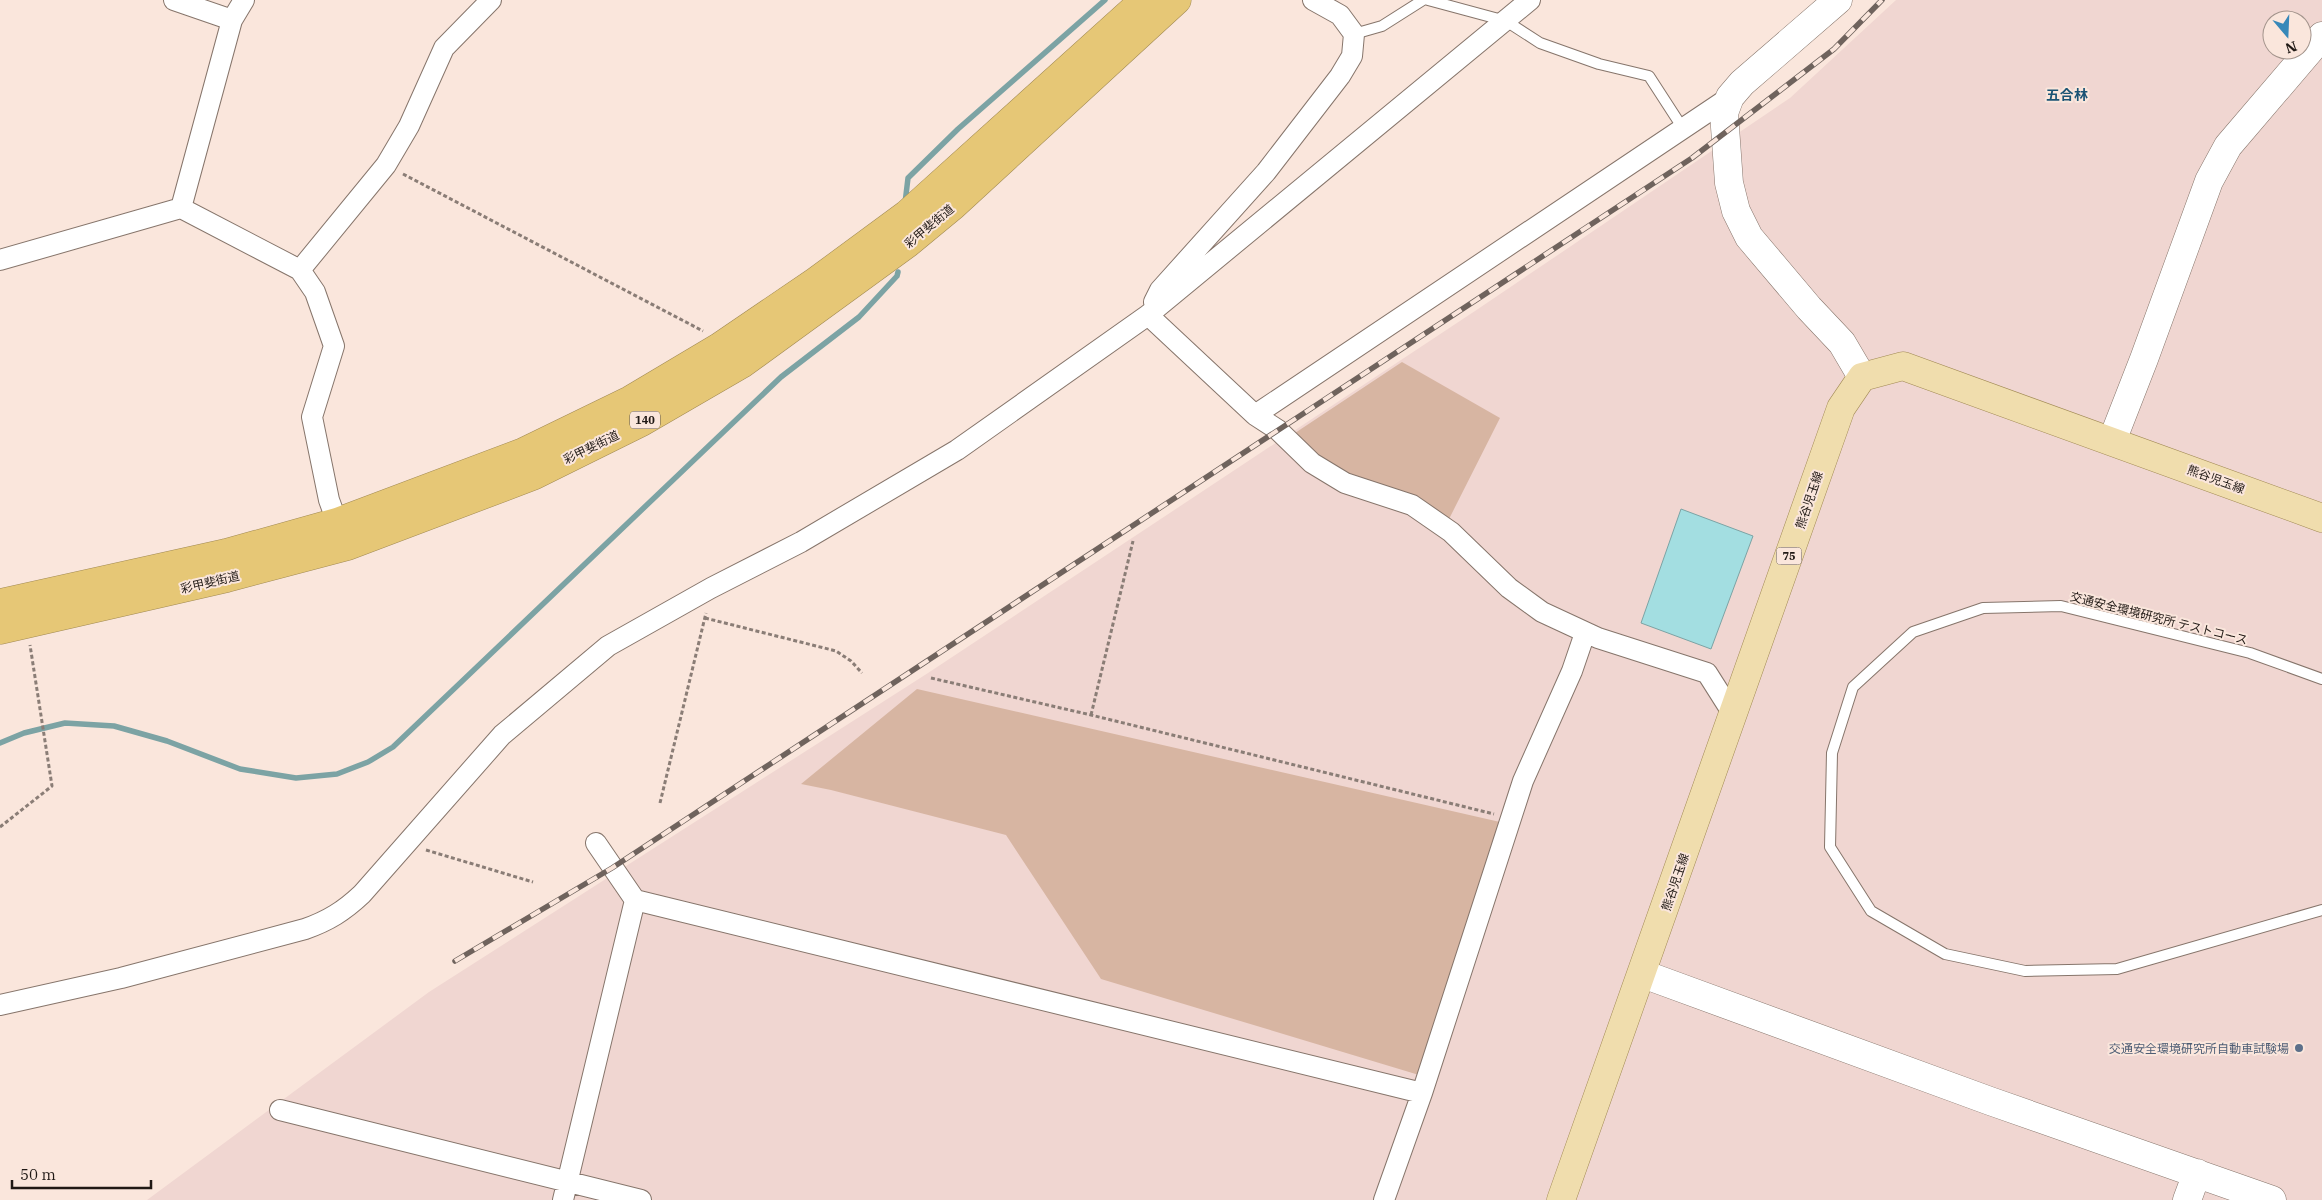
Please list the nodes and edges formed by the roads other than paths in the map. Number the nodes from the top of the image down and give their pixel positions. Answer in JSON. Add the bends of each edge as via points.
{"nodes":[{"id":1,"x":174,"y":0,"type":"edge"},
{"id":2,"x":244,"y":0,"type":"edge"},
{"id":3,"x":491,"y":0,"type":"edge"},
{"id":4,"x":1144,"y":0,"type":"edge"},
{"id":5,"x":1177,"y":0,"type":"edge"},
{"id":6,"x":1313,"y":0,"type":"edge"},
{"id":7,"x":1423,"y":0,"type":"edge"},
{"id":8,"x":1428,"y":0,"type":"edge"},
{"id":9,"x":1530,"y":0,"type":"edge"},
{"id":10,"x":1838,"y":0,"type":"edge"},
{"id":11,"x":232,"y":20,"type":"junction"},
{"id":12,"x":1506,"y":21,"type":"junction"},
{"id":13,"x":1354,"y":34,"type":"junction"},
{"id":14,"x":2322,"y":36,"type":"edge"},
{"id":15,"x":1730,"y":97,"type":"junction"},
{"id":16,"x":1684,"y":130,"type":"junction"},
{"id":17,"x":181,"y":208,"type":"junction"},
{"id":18,"x":0,"y":260,"type":"edge"},
{"id":19,"x":300,"y":270,"type":"junction"},
{"id":20,"x":1148,"y":315,"type":"junction"},
{"id":21,"x":1862,"y":377,"type":"junction"},
{"id":22,"x":1254,"y":415,"type":"junction"},
{"id":23,"x":2112,"y":441,"type":"junction"},
{"id":24,"x":2322,"y":518,"type":"edge"},
{"id":25,"x":336,"y":522,"type":"junction"},
{"id":26,"x":0,"y":603,"type":"edge"},
{"id":27,"x":0,"y":630,"type":"edge"},
{"id":28,"x":1585,"y":633,"type":"junction"},
{"id":29,"x":2322,"y":679,"type":"edge"},
{"id":30,"x":1733,"y":714,"type":"junction"},
{"id":31,"x":596,"y":843,"type":"dead end"},
{"id":32,"x":636,"y":900,"type":"junction"},
{"id":33,"x":2322,"y":910,"type":"edge"},
{"id":34,"x":1643,"y":974,"type":"junction"},
{"id":35,"x":0,"y":1005,"type":"edge"},
{"id":36,"x":1422,"y":1093,"type":"junction"},
{"id":37,"x":280,"y":1110,"type":"dead end"},
{"id":38,"x":2197,"y":1173,"type":"junction"},
{"id":39,"x":565,"y":1191,"type":"edge"},
{"id":40,"x":641,"y":1200,"type":"edge"},
{"id":41,"x":1384,"y":1200,"type":"edge"},
{"id":42,"x":1561,"y":1200,"type":"edge"},
{"id":43,"x":2187,"y":1200,"type":"edge"},
{"id":44,"x":2272,"y":1200,"type":"edge"}],
"edges":[{"from":1,"to":11,"type":"street"},
{"from":2,"to":11,"type":"street"},
{"from":3,"to":19,"type":"street","via":[[444,48],[409,126],[386,165]]},
{"from":4,"to":25,"type":"highway","name":"彩甲斐街道","number":"140","via":[[907,214],[719,347],[630,400],[523,452]]},
{"from":5,"to":27,"type":"highway","name":"彩甲斐街道","number":"140","via":[[953,206],[907,244],[742,364],[642,422],[533,476],[348,546],[227,578]]},
{"from":6,"to":13,"type":"street","via":[[1340,15]]},
{"from":7,"to":13,"type":"lane","via":[[1382,26]]},
{"from":8,"to":12,"type":"lane"},
{"from":9,"to":12,"type":"street"},
{"from":10,"to":15,"type":"street"},
{"from":11,"to":17,"type":"street"},
{"from":12,"to":16,"type":"lane","via":[[1540,43],[1599,64],[1649,76]]},
{"from":12,"to":20,"type":"street"},
{"from":13,"to":20,"type":"street","via":[[1352,56],[1340,76],[1266,172],[1160,290]]},
{"from":14,"to":23,"type":"street","via":[[2228,146],[2209,181]]},
{"from":15,"to":16,"type":"street"},
{"from":15,"to":21,"type":"street","via":[[1724,113],[1725,134],[1729,183],[1736,211],[1750,237],[1842,343]]},
{"from":16,"to":22,"type":"street"},
{"from":17,"to":18,"type":"street"},
{"from":17,"to":19,"type":"street"},
{"from":19,"to":25,"type":"street","via":[[315,292],[334,346],[312,417]]},
{"from":20,"to":22,"type":"street"},
{"from":20,"to":35,"type":"street","via":[[958,450],[801,542],[608,646],[502,735],[362,894],[328,921],[121,978]]},
{"from":21,"to":23,"type":"main road","name":"熊谷児玉線","via":[[1903,366]]},
{"from":21,"to":30,"type":"main road","name":"熊谷児玉線","number":"75","via":[[1841,408]]},
{"from":22,"to":28,"type":"street","via":[[1278,430],[1312,463],[1345,483],[1412,505],[1450,532],[1509,588],[1542,612]]},
{"from":23,"to":24,"type":"main road","name":"熊谷児玉線"},
{"from":25,"to":26,"type":"highway","name":"彩甲斐街道","number":"140","via":[[226,553]]},
{"from":28,"to":30,"type":"street","via":[[1707,673]]},
{"from":28,"to":36,"type":"street","via":[[1572,671],[1523,781]]},
{"from":29,"to":33,"type":"lane","name":"交通安全環境研究所 テストコース","via":[[2250,654],[2061,606],[1984,608],[1913,632],[1853,687],[1832,753],[1830,847],[1871,911],[1945,954],[2025,971],[2117,969]]},
{"from":30,"to":34,"type":"main road","name":"熊谷児玉線","number":"75"},
{"from":31,"to":32,"type":"street"},
{"from":32,"to":36,"type":"street"},
{"from":32,"to":39,"type":"street"},
{"from":34,"to":38,"type":"street"},
{"from":34,"to":42,"type":"main road","name":"熊谷児玉線","number":"75"},
{"from":36,"to":41,"type":"street"},
{"from":37,"to":39,"type":"street"},
{"from":38,"to":43,"type":"street"},
{"from":38,"to":44,"type":"street"},
{"from":39,"to":40,"type":"street"}]}
